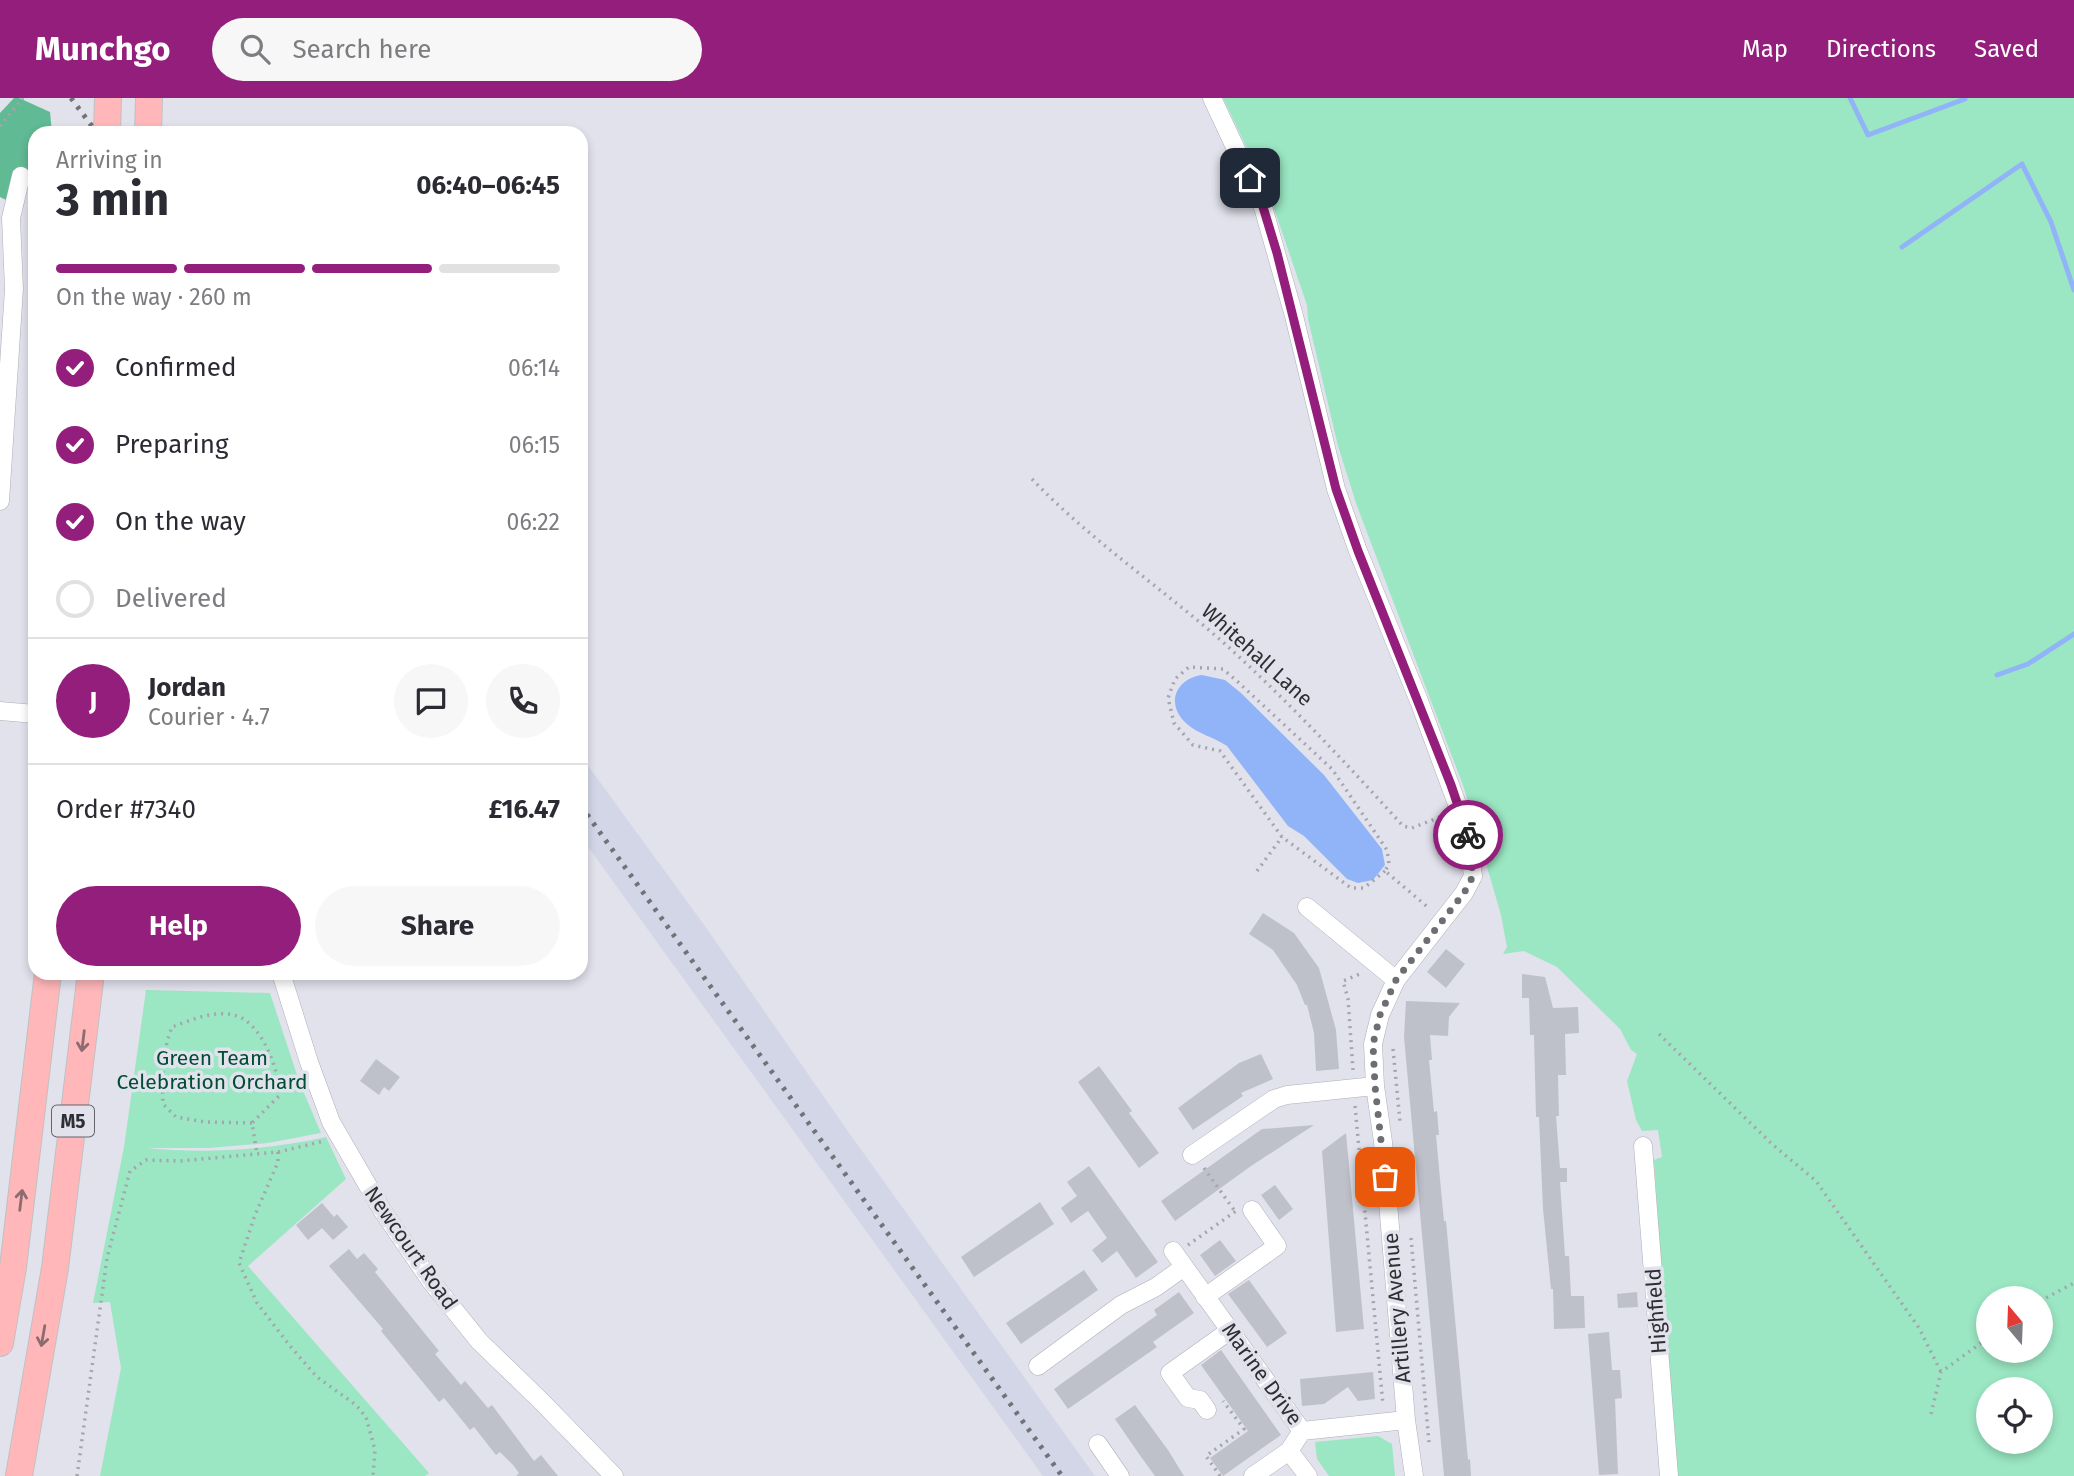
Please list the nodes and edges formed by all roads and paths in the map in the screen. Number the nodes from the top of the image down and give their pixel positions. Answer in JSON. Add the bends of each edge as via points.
{"nodes":[{"id":1,"x":23,"y":98,"type":"edge"},
{"id":2,"x":107,"y":98,"type":"edge"},
{"id":3,"x":149,"y":98,"type":"edge"},
{"id":4,"x":1212,"y":98,"type":"edge"},
{"id":5,"x":0,"y":126,"type":"edge"},
{"id":6,"x":107,"y":126,"type":"edge"},
{"id":7,"x":148,"y":126,"type":"edge"},
{"id":8,"x":21,"y":176,"type":"dead end"},
{"id":9,"x":6,"y":215,"type":"edge"},
{"id":10,"x":6,"y":345,"type":"edge"},
{"id":11,"x":1032,"y":479,"type":"dead end"},
{"id":12,"x":0,"y":501,"type":"edge"},
{"id":13,"x":2,"y":711,"type":"edge"},
{"id":14,"x":28,"y":713,"type":"edge"},
{"id":15,"x":1460,"y":809,"type":"junction"},
{"id":16,"x":1282,"y":836,"type":"junction"},
{"id":17,"x":1257,"y":871,"type":"dead end"},
{"id":18,"x":1385,"y":872,"type":"junction"},
{"id":19,"x":1307,"y":907,"type":"dead end"},
{"id":20,"x":1443,"y":919,"type":"junction"},
{"id":21,"x":1373,"y":961,"type":"junction"},
{"id":22,"x":47,"y":980,"type":"edge"},
{"id":23,"x":90,"y":980,"type":"edge"},
{"id":24,"x":283,"y":980,"type":"edge"},
{"id":25,"x":1396,"y":980,"type":"junction"},
{"id":26,"x":1658,"y":1034,"type":"dead end"},
{"id":27,"x":1393,"y":1048,"type":"dead end"},
{"id":28,"x":1375,"y":1086,"type":"junction"},
{"id":29,"x":1354,"y":1087,"type":"junction"},
{"id":30,"x":252,"y":1123,"type":"junction"},
{"id":31,"x":329,"y":1127,"type":"junction"},
{"id":32,"x":1401,"y":1132,"type":"dead end"},
{"id":33,"x":1643,"y":1146,"type":"dead end"},
{"id":34,"x":278,"y":1152,"type":"junction"},
{"id":35,"x":257,"y":1154,"type":"junction"},
{"id":36,"x":1193,"y":1154,"type":"joint"},
{"id":37,"x":1244,"y":1211,"type":"junction"},
{"id":38,"x":1409,"y":1226,"type":"dead end"},
{"id":39,"x":1177,"y":1258,"type":"junction"},
{"id":40,"x":2074,"y":1283,"type":"edge"},
{"id":41,"x":2053,"y":1294,"type":"edge"},
{"id":42,"x":1205,"y":1297,"type":"junction"},
{"id":43,"x":1229,"y":1331,"type":"junction"},
{"id":44,"x":0,"y":1343,"type":"edge"},
{"id":45,"x":1976,"y":1347,"type":"edge"},
{"id":46,"x":1038,"y":1366,"type":"dead end"},
{"id":47,"x":1941,"y":1372,"type":"junction"},
{"id":48,"x":1204,"y":1405,"type":"joint"},
{"id":49,"x":1931,"y":1414,"type":"dead end"},
{"id":50,"x":1406,"y":1420,"type":"junction"},
{"id":51,"x":1384,"y":1422,"type":"junction"},
{"id":52,"x":1302,"y":1431,"type":"junction"},
{"id":53,"x":1098,"y":1444,"type":"dead end"},
{"id":54,"x":1429,"y":1450,"type":"dead end"},
{"id":55,"x":1289,"y":1451,"type":"junction"},
{"id":56,"x":19,"y":1476,"type":"edge"},
{"id":57,"x":77,"y":1476,"type":"edge"},
{"id":58,"x":373,"y":1476,"type":"edge"},
{"id":59,"x":614,"y":1476,"type":"edge"},
{"id":60,"x":1121,"y":1476,"type":"edge"},
{"id":61,"x":1220,"y":1476,"type":"edge"},
{"id":62,"x":1253,"y":1476,"type":"edge"},
{"id":63,"x":1308,"y":1476,"type":"edge"},
{"id":64,"x":1414,"y":1476,"type":"edge"},
{"id":65,"x":1670,"y":1476,"type":"edge"}],
"edges":[{"from":1,"to":5,"type":"path"},
{"from":2,"to":6,"type":"highway"},
{"from":3,"to":7,"type":"highway"},
{"from":4,"to":15,"type":"street","via":[[1263,207],[1336,489]]},
{"from":8,"to":9,"type":"street"},
{"from":9,"to":10,"type":"street","via":[[14,289]]},
{"from":10,"to":12,"type":"street"},
{"from":11,"to":15,"type":"path","name":"Whitehall Lane","via":[[1060,508],[1224,643],[1302,716],[1403,826],[1412,828]]},
{"from":13,"to":14,"type":"street"},
{"from":15,"to":20,"type":"street","name":"Artillery Avenue","via":[[1473,876]]},
{"from":16,"to":17,"type":"path"},
{"from":16,"to":18,"type":"path","via":[[1351,888],[1364,888]]},
{"from":16,"to":18,"type":"path","via":[[1220,751],[1193,745],[1174,723],[1168,698],[1175,680],[1189,667],[1223,669],[1332,769],[1387,850]]},
{"from":18,"to":20,"type":"path"},
{"from":19,"to":21,"type":"street"},
{"from":20,"to":25,"type":"street","name":"Artillery Avenue"},
{"from":21,"to":25,"type":"street"},
{"from":21,"to":29,"type":"path","via":[[1343,981]]},
{"from":44,"to":22,"type":"highway","number":"M5","one_way":true},
{"from":23,"to":56,"type":"highway","number":"M5","one_way":true,"via":[[55,1268]]},
{"from":24,"to":31,"type":"street","name":"Newcourt Road"},
{"from":25,"to":28,"type":"street","name":"Artillery Avenue","via":[[1373,1044]]},
{"from":26,"to":47,"type":"path","via":[[1816,1181],[1919,1328]]},
{"from":27,"to":32,"type":"path"},
{"from":28,"to":29,"type":"street"},
{"from":28,"to":50,"type":"street","name":"Artillery Avenue"},
{"from":29,"to":36,"type":"street","via":[[1274,1099]]},
{"from":29,"to":51,"type":"path"},
{"from":30,"to":30,"type":"path","via":[[280,1095],[272,1055],[256,1031],[238,1016],[225,1014],[172,1027],[161,1075],[163,1104],[176,1117]]},
{"from":30,"to":35,"type":"path"},
{"from":31,"to":34,"type":"path","via":[[321,1143]]},
{"from":31,"to":59,"type":"street","name":"Newcourt Road","via":[[430,1280],[479,1341]]},
{"from":33,"to":65,"type":"street","name":"Highfield"},
{"from":34,"to":35,"type":"path"},
{"from":34,"to":58,"type":"path","via":[[239,1263],[257,1303],[290,1346],[317,1377],[366,1417],[375,1450]]},
{"from":35,"to":57,"type":"path","via":[[146,1160],[130,1171],[107,1258]]},
{"from":36,"to":37,"type":"path"},
{"from":37,"to":39,"type":"path"},
{"from":37,"to":42,"type":"street","via":[[1277,1246]]},
{"from":38,"to":54,"type":"path"},
{"from":39,"to":42,"type":"street","name":"Marine Drive"},
{"from":39,"to":46,"type":"street","via":[[1156,1287],[1121,1305]]},
{"from":40,"to":41,"type":"path"},
{"from":42,"to":43,"type":"street","name":"Marine Drive"},
{"from":43,"to":48,"type":"street","via":[[1170,1373],[1188,1398]]},
{"from":43,"to":52,"type":"street","name":"Marine Drive"},
{"from":45,"to":47,"type":"path"},
{"from":47,"to":49,"type":"path"},
{"from":48,"to":61,"type":"path","via":[[1215,1389],[1244,1429],[1206,1456]]},
{"from":50,"to":51,"type":"street","name":"Marine Drive"},
{"from":50,"to":64,"type":"street","name":"Artillery Avenue"},
{"from":51,"to":52,"type":"street","name":"Marine Drive"},
{"from":52,"to":55,"type":"street"},
{"from":53,"to":60,"type":"street"},
{"from":55,"to":62,"type":"street"},
{"from":55,"to":63,"type":"street"}]}
